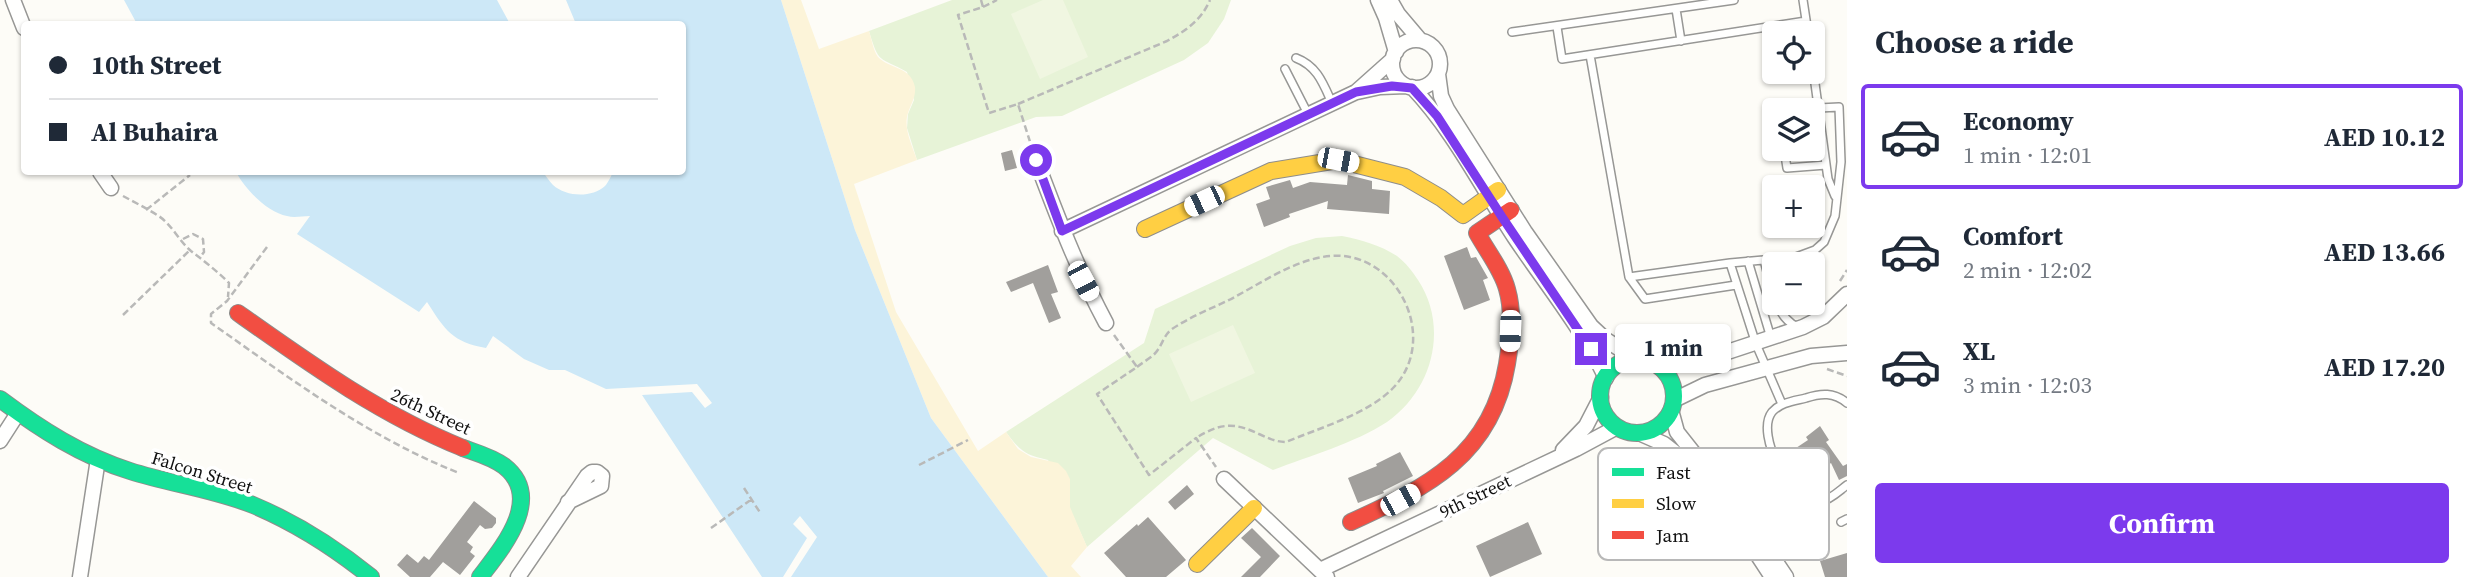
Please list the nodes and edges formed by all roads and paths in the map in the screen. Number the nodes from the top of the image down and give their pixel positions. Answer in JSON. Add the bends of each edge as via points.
{"nodes":[{"id":1,"x":12,"y":0,"type":"edge"},
{"id":2,"x":981,"y":0,"type":"edge"},
{"id":3,"x":997,"y":0,"type":"edge"},
{"id":4,"x":1210,"y":0,"type":"edge"},
{"id":5,"x":1378,"y":0,"type":"edge"},
{"id":6,"x":1390,"y":0,"type":"edge"},
{"id":7,"x":1734,"y":0,"type":"edge"},
{"id":8,"x":1803,"y":0,"type":"edge"},
{"id":9,"x":984,"y":7,"type":"junction"},
{"id":10,"x":1676,"y":9,"type":"junction"},
{"id":11,"x":21,"y":21,"type":"edge"},
{"id":12,"x":1806,"y":21,"type":"edge"},
{"id":13,"x":1557,"y":27,"type":"junction"},
{"id":14,"x":1762,"y":28,"type":"edge"},
{"id":15,"x":1512,"y":32,"type":"dead end"},
{"id":16,"x":1420,"y":40,"type":"junction"},
{"id":17,"x":1681,"y":41,"type":"junction"},
{"id":18,"x":1394,"y":55,"type":"junction"},
{"id":19,"x":1590,"y":55,"type":"junction"},
{"id":20,"x":1296,"y":58,"type":"dead end"},
{"id":21,"x":1285,"y":69,"type":"dead end"},
{"id":22,"x":1438,"y":74,"type":"junction"},
{"id":23,"x":1409,"y":87,"type":"junction"},
{"id":24,"x":1356,"y":92,"type":"junction"},
{"id":25,"x":1332,"y":103,"type":"junction"},
{"id":26,"x":1018,"y":104,"type":"junction"},
{"id":27,"x":1825,"y":108,"type":"edge"},
{"id":28,"x":1309,"y":115,"type":"junction"},
{"id":29,"x":1036,"y":160,"type":"joint"},
{"id":30,"x":1786,"y":161,"type":"edge"},
{"id":31,"x":1825,"y":161,"type":"edge"},
{"id":32,"x":1826,"y":165,"type":"junction"},
{"id":33,"x":102,"y":175,"type":"edge"},
{"id":34,"x":190,"y":175,"type":"dead end"},
{"id":35,"x":111,"y":188,"type":"joint"},
{"id":36,"x":1493,"y":193,"type":"junction"},
{"id":37,"x":1835,"y":196,"type":"junction"},
{"id":38,"x":146,"y":210,"type":"junction"},
{"id":39,"x":1506,"y":214,"type":"junction"},
{"id":40,"x":1463,"y":215,"type":"junction"},
{"id":41,"x":1145,"y":229,"type":"dead end"},
{"id":42,"x":1062,"y":231,"type":"junction"},
{"id":43,"x":1477,"y":233,"type":"junction"},
{"id":44,"x":183,"y":239,"type":"junction"},
{"id":45,"x":190,"y":250,"type":"junction"},
{"id":46,"x":1810,"y":252,"type":"edge"},
{"id":47,"x":201,"y":256,"type":"junction"},
{"id":48,"x":1762,"y":260,"type":"edge"},
{"id":49,"x":1748,"y":261,"type":"junction"},
{"id":50,"x":1730,"y":263,"type":"junction"},
{"id":51,"x":1629,"y":277,"type":"junction"},
{"id":52,"x":1736,"y":285,"type":"junction"},
{"id":53,"x":1847,"y":293,"type":"edge"},
{"id":54,"x":238,"y":313,"type":"joint"},
{"id":55,"x":123,"y":315,"type":"dead end"},
{"id":56,"x":1785,"y":315,"type":"edge"},
{"id":57,"x":1106,"y":323,"type":"joint"},
{"id":58,"x":1803,"y":327,"type":"junction"},
{"id":59,"x":1772,"y":338,"type":"junction"},
{"id":60,"x":1756,"y":344,"type":"junction"},
{"id":61,"x":1847,"y":353,"type":"edge"},
{"id":62,"x":1637,"y":360,"type":"junction"},
{"id":63,"x":1697,"y":362,"type":"junction"},
{"id":64,"x":1658,"y":366,"type":"junction"},
{"id":65,"x":1137,"y":367,"type":"junction"},
{"id":66,"x":1767,"y":369,"type":"junction"},
{"id":67,"x":1606,"y":378,"type":"junction"},
{"id":68,"x":1705,"y":385,"type":"junction"},
{"id":69,"x":1601,"y":397,"type":"junction"},
{"id":70,"x":0,"y":399,"type":"edge"},
{"id":71,"x":1847,"y":402,"type":"edge"},
{"id":72,"x":1782,"y":404,"type":"junction"},
{"id":73,"x":1673,"y":405,"type":"junction"},
{"id":74,"x":18,"y":413,"type":"junction"},
{"id":75,"x":1617,"y":427,"type":"junction"},
{"id":76,"x":1639,"y":433,"type":"junction"},
{"id":77,"x":1196,"y":438,"type":"junction"},
{"id":78,"x":968,"y":440,"type":"dead end"},
{"id":79,"x":0,"y":441,"type":"edge"},
{"id":80,"x":1668,"y":448,"type":"edge"},
{"id":81,"x":1687,"y":448,"type":"edge"},
{"id":82,"x":1770,"y":448,"type":"edge"},
{"id":83,"x":1554,"y":458,"type":"junction"},
{"id":84,"x":98,"y":459,"type":"junction"},
{"id":85,"x":919,"y":465,"type":"dead end"},
{"id":86,"x":1224,"y":479,"type":"joint"},
{"id":87,"x":1847,"y":485,"type":"edge"},
{"id":88,"x":744,"y":488,"type":"dead end"},
{"id":89,"x":1829,"y":498,"type":"edge"},
{"id":90,"x":752,"y":499,"type":"dead end"},
{"id":91,"x":568,"y":502,"type":"dead end"},
{"id":92,"x":1254,"y":508,"type":"junction"},
{"id":93,"x":761,"y":514,"type":"dead end"},
{"id":94,"x":1351,"y":522,"type":"dead end"},
{"id":95,"x":711,"y":528,"type":"dead end"},
{"id":96,"x":1761,"y":560,"type":"edge"},
{"id":97,"x":1775,"y":560,"type":"edge"},
{"id":98,"x":1197,"y":564,"type":"dead end"},
{"id":99,"x":1324,"y":573,"type":"edge"},
{"id":100,"x":80,"y":577,"type":"edge"},
{"id":101,"x":371,"y":577,"type":"edge"},
{"id":102,"x":480,"y":577,"type":"edge"},
{"id":103,"x":518,"y":577,"type":"edge"},
{"id":104,"x":1772,"y":577,"type":"edge"},
{"id":105,"x":1786,"y":577,"type":"edge"}],
"edges":[{"from":1,"to":11,"type":"street"},
{"from":2,"to":9,"type":"path"},
{"from":3,"to":9,"type":"path"},
{"from":4,"to":26,"type":"path","via":[[1189,29],[1167,41]]},
{"from":5,"to":18,"type":"street"},
{"from":6,"to":16,"type":"street"},
{"from":7,"to":10,"type":"lane"},
{"from":8,"to":12,"type":"lane"},
{"from":9,"to":26,"type":"path","via":[[958,15],[989,113]]},
{"from":10,"to":13,"type":"lane"},
{"from":10,"to":17,"type":"lane"},
{"from":13,"to":15,"type":"lane"},
{"from":13,"to":19,"type":"lane","via":[[1562,59]]},
{"from":14,"to":17,"type":"lane"},
{"from":16,"to":18,"type":"street","via":[[1406,42]]},
{"from":16,"to":22,"type":"street","via":[[1438,55]]},
{"from":17,"to":19,"type":"lane"},
{"from":18,"to":23,"type":"street","via":[[1394,73]]},
{"from":18,"to":24,"type":"street"},
{"from":19,"to":51,"type":"lane"},
{"from":20,"to":25,"type":"lane","via":[[1316,70]]},
{"from":21,"to":28,"type":"lane"},
{"from":22,"to":23,"type":"street","via":[[1427,85]]},
{"from":22,"to":36,"type":"street","via":[[1447,109]]},
{"from":23,"to":24,"type":"street"},
{"from":23,"to":36,"type":"street","via":[[1437,116]]},
{"from":24,"to":25,"type":"street"},
{"from":25,"to":28,"type":"street"},
{"from":26,"to":29,"type":"path"},
{"from":27,"to":37,"type":"lane","via":[[1839,107],[1841,162]]},
{"from":28,"to":42,"type":"street"},
{"from":29,"to":42,"type":"street"},
{"from":30,"to":32,"type":"lane","via":[[1787,168]]},
{"from":31,"to":32,"type":"lane"},
{"from":32,"to":37,"type":"lane"},
{"from":33,"to":35,"type":"street"},
{"from":34,"to":38,"type":"path"},
{"from":35,"to":38,"type":"path"},
{"from":36,"to":39,"type":"street"},
{"from":36,"to":40,"type":"street"},
{"from":37,"to":46,"type":"lane","via":[[1835,216],[1824,242]]},
{"from":38,"to":44,"type":"path"},
{"from":39,"to":43,"type":"street"},
{"from":39,"to":62,"type":"street","via":[[1591,326]]},
{"from":39,"to":67,"type":"street"},
{"from":40,"to":41,"type":"street","via":[[1405,177],[1338,160],[1271,171]]},
{"from":40,"to":43,"type":"street"},
{"from":42,"to":57,"type":"street"},
{"from":43,"to":94,"type":"street","via":[[1507,288],[1511,315],[1504,383],[1494,413],[1476,439],[1430,483]]},
{"from":44,"to":45,"type":"path"},
{"from":44,"to":47,"type":"path","via":[[193,234],[203,239]]},
{"from":45,"to":47,"type":"path"},
{"from":45,"to":55,"type":"path"},
{"from":47,"to":54,"type":"path","via":[[229,283],[228,306]]},
{"from":48,"to":49,"type":"lane"},
{"from":49,"to":50,"type":"lane"},
{"from":49,"to":59,"type":"lane"},
{"from":50,"to":51,"type":"lane"},
{"from":50,"to":52,"type":"lane"},
{"from":51,"to":52,"type":"lane","via":[[1645,299]]},
{"from":52,"to":60,"type":"lane"},
{"from":53,"to":58,"type":"street","via":[[1823,317]]},
{"from":54,"to":102,"type":"street","name":"26th Street","via":[[372,405],[422,431],[495,459],[508,469],[519,487],[520,513]]},
{"from":56,"to":58,"type":"lane"},
{"from":57,"to":65,"type":"path"},
{"from":58,"to":59,"type":"street"},
{"from":59,"to":60,"type":"street"},
{"from":60,"to":63,"type":"street"},
{"from":60,"to":66,"type":"lane"},
{"from":61,"to":66,"type":"street","via":[[1811,356]]},
{"from":62,"to":64,"type":"street"},
{"from":62,"to":67,"type":"street","via":[[1621,363]]},
{"from":63,"to":64,"type":"street"},
{"from":63,"to":68,"type":"street"},
{"from":64,"to":73,"type":"street","via":[[1671,381]]},
{"from":65,"to":77,"type":"path","via":[[1097,394],[1149,475]]},
{"from":65,"to":77,"type":"path","via":[[1155,354],[1171,330],[1307,260],[1332,255],[1358,259],[1381,270],[1399,289],[1410,312],[1414,338],[1409,363],[1396,386],[1376,403],[1286,442],[1235,424]]},
{"from":66,"to":68,"type":"street"},
{"from":66,"to":72,"type":"lane"},
{"from":67,"to":69,"type":"street"},
{"from":68,"to":73,"type":"street"},
{"from":69,"to":75,"type":"street","via":[[1605,414]]},
{"from":69,"to":83,"type":"street","name":"9th Street","via":[[1580,435]]},
{"from":70,"to":74,"type":"street","name":"Falcon Street"},
{"from":71,"to":72,"type":"lane","via":[[1821,393]]},
{"from":72,"to":82,"type":"lane","via":[[1770,414]]},
{"from":73,"to":76,"type":"street","via":[[1659,426]]},
{"from":73,"to":81,"type":"street","via":[[1677,432]]},
{"from":74,"to":79,"type":"street"},
{"from":74,"to":84,"type":"street","name":"Falcon Street"},
{"from":75,"to":76,"type":"street"},
{"from":75,"to":83,"type":"street","name":"9th Street"},
{"from":76,"to":80,"type":"street"},
{"from":77,"to":86,"type":"path"},
{"from":78,"to":85,"type":"path"},
{"from":83,"to":99,"type":"street","name":"9th Street"},
{"from":84,"to":100,"type":"street"},
{"from":84,"to":101,"type":"street","name":"Falcon Street","via":[[234,499],[275,516]]},
{"from":86,"to":92,"type":"street","name":"9th Street"},
{"from":87,"to":89,"type":"lane"},
{"from":88,"to":93,"type":"path"},
{"from":90,"to":95,"type":"path"},
{"from":91,"to":103,"type":"street"},
{"from":92,"to":98,"type":"street"},
{"from":92,"to":99,"type":"street","name":"9th Street"},
{"from":96,"to":104,"type":"street"},
{"from":97,"to":105,"type":"street"}]}
